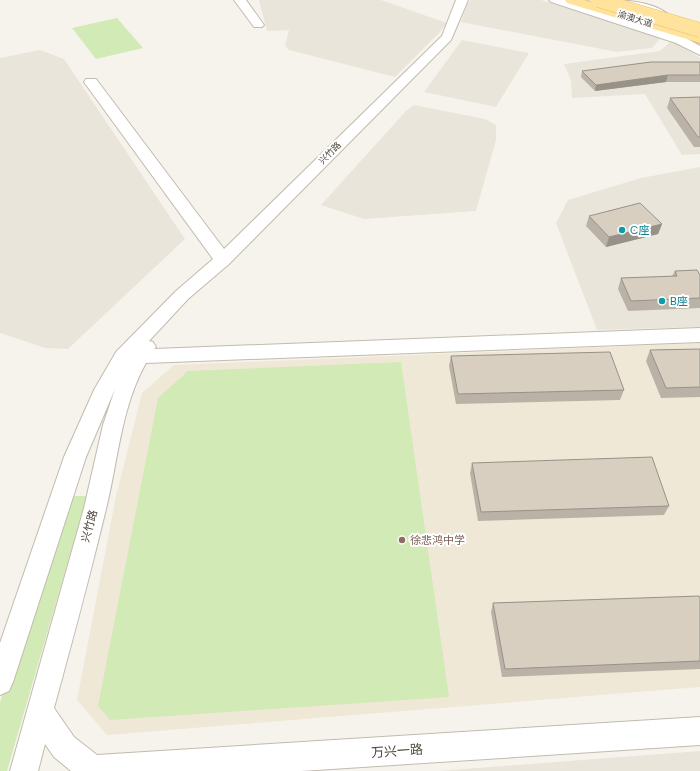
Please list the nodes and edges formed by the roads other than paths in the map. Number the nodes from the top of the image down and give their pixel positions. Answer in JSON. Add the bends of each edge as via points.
{"nodes":[{"id":1,"x":240,"y":0,"type":"edge"},
{"id":2,"x":462,"y":0,"type":"edge"},
{"id":3,"x":555,"y":0,"type":"edge"},
{"id":4,"x":571,"y":0,"type":"edge"},
{"id":5,"x":598,"y":0,"type":"edge"},
{"id":6,"x":603,"y":0,"type":"edge"},
{"id":7,"x":258,"y":25,"type":"dead end"},
{"id":8,"x":700,"y":30,"type":"edge"},
{"id":9,"x":700,"y":33,"type":"edge"},
{"id":10,"x":700,"y":39,"type":"edge"},
{"id":11,"x":700,"y":51,"type":"edge"},
{"id":12,"x":91,"y":82,"type":"dead end"},
{"id":13,"x":223,"y":260,"type":"junction"},
{"id":14,"x":700,"y":335,"type":"edge"},
{"id":15,"x":131,"y":357,"type":"junction"},
{"id":16,"x":0,"y":682,"type":"edge"},
{"id":17,"x":40,"y":710,"type":"junction"},
{"id":18,"x":700,"y":731,"type":"edge"},
{"id":19,"x":24,"y":771,"type":"edge"},
{"id":20,"x":94,"y":771,"type":"edge"}],
"edges":[{"from":1,"to":7,"type":"street"},
{"from":2,"to":13,"type":"street","name":"兴竹路","via":[[447,36]]},
{"from":3,"to":11,"type":"street","via":[[680,40]]},
{"from":4,"to":10,"type":"main road","name":"渝澳大道"},
{"from":5,"to":8,"type":"main road","name":"渝澳大道","bridge":true},
{"from":6,"to":9,"type":"street","via":[[645,6],[679,27]]},
{"from":12,"to":13,"type":"street"},
{"from":13,"to":15,"type":"street","name":"兴竹路","via":[[182,294]]},
{"from":14,"to":15,"type":"street"},
{"from":15,"to":16,"type":"street","name":"兴竹路","via":[[104,390],[75,457]]},
{"from":15,"to":17,"type":"street","name":"兴竹路"},
{"from":17,"to":19,"type":"street","name":"兴竹路"},
{"from":17,"to":20,"type":"street","via":[[64,746]]},
{"from":18,"to":20,"type":"street","name":"万兴一路"}]}
